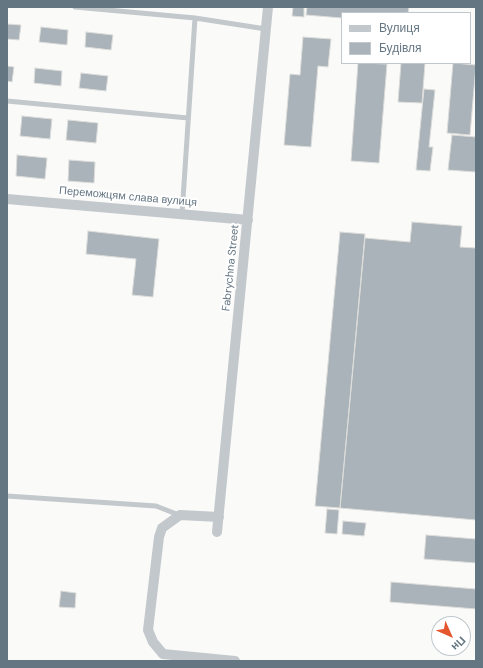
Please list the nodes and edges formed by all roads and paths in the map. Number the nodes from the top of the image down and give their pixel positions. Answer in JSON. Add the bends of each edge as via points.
{"nodes":[{"id":1,"x":75,"y":7,"type":"edge"},
{"id":2,"x":268,"y":7,"type":"edge"},
{"id":3,"x":195,"y":18,"type":"junction"},
{"id":4,"x":266,"y":29,"type":"junction"},
{"id":5,"x":7,"y":101,"type":"edge"},
{"id":6,"x":188,"y":118,"type":"junction"},
{"id":7,"x":7,"y":199,"type":"edge"},
{"id":8,"x":182,"y":214,"type":"junction"},
{"id":9,"x":248,"y":220,"type":"junction"},
{"id":10,"x":7,"y":496,"type":"edge"},
{"id":11,"x":180,"y":515,"type":"junction"},
{"id":12,"x":219,"y":517,"type":"junction"},
{"id":13,"x":217,"y":532,"type":"dead end"},
{"id":14,"x":235,"y":661,"type":"edge"}],
"edges":[{"from":1,"to":3,"type":"lane"},
{"from":2,"to":4,"type":"street","name":"Fabrychna Street"},
{"from":3,"to":4,"type":"lane"},
{"from":3,"to":6,"type":"lane"},
{"from":4,"to":9,"type":"street","name":"Fabrychna Street"},
{"from":5,"to":6,"type":"lane"},
{"from":6,"to":8,"type":"lane"},
{"from":7,"to":8,"type":"street","name":"Переможцям слава вулиця"},
{"from":8,"to":9,"type":"street","name":"Переможцям слава вулиця"},
{"from":9,"to":12,"type":"street","name":"Fabrychna Street"},
{"from":10,"to":11,"type":"lane","via":[[156,506]]},
{"from":11,"to":12,"type":"street"},
{"from":11,"to":14,"type":"street","via":[[162,528],[159,537],[148,630],[153,642],[163,654]]},
{"from":12,"to":13,"type":"street","name":"Fabrychna Street"}]}
